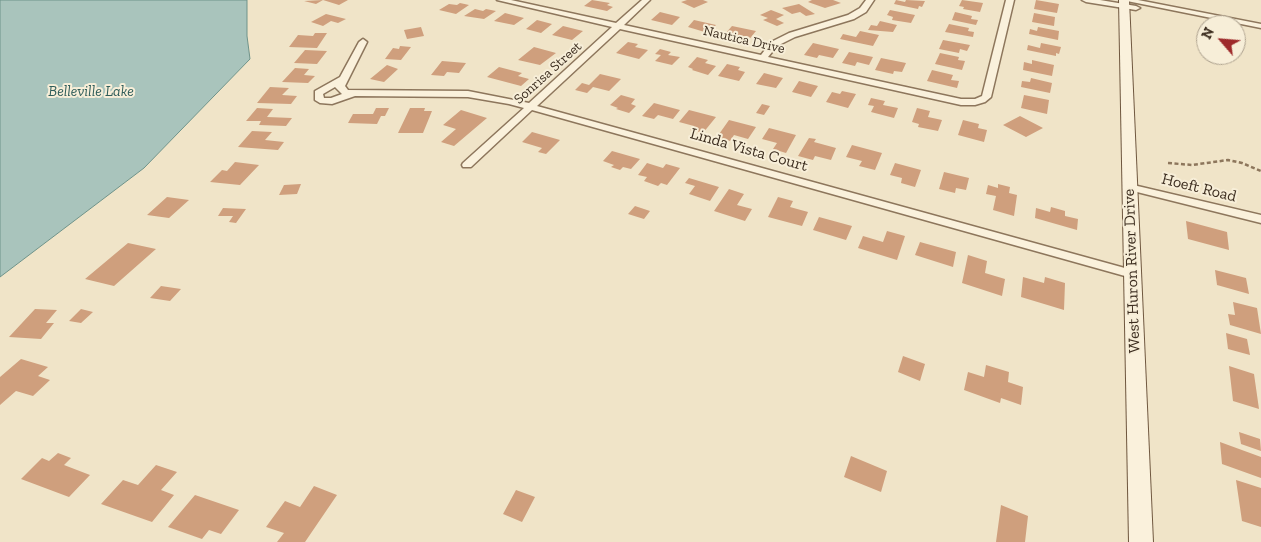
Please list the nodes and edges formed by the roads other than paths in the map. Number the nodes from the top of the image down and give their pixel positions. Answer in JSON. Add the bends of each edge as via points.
{"nodes":[{"id":1,"x":501,"y":0,"type":"edge"},
{"id":2,"x":646,"y":0,"type":"edge"},
{"id":3,"x":870,"y":0,"type":"edge"},
{"id":4,"x":1010,"y":0,"type":"edge"},
{"id":5,"x":1086,"y":0,"type":"edge"},
{"id":6,"x":1125,"y":2,"type":"edge"},
{"id":7,"x":618,"y":26,"type":"junction"},
{"id":8,"x":1261,"y":26,"type":"edge"},
{"id":9,"x":363,"y":42,"type":"dead end"},
{"id":10,"x":763,"y":58,"type":"junction"},
{"id":11,"x":343,"y":80,"type":"junction"},
{"id":12,"x":352,"y":94,"type":"junction"},
{"id":13,"x":531,"y":107,"type":"junction"},
{"id":14,"x":467,"y":165,"type":"dead end"},
{"id":15,"x":1129,"y":187,"type":"junction"},
{"id":16,"x":1261,"y":219,"type":"edge"},
{"id":17,"x":1132,"y":274,"type":"junction"},
{"id":18,"x":1141,"y":542,"type":"edge"}],
"edges":[{"from":1,"to":7,"type":"street","name":"Nautica Drive"},
{"from":2,"to":7,"type":"street","name":"Sonrisa Street"},
{"from":3,"to":10,"type":"street","via":[[863,10],[851,17],[792,35],[774,44]]},
{"from":4,"to":10,"type":"street","name":"Nautica Drive","via":[[986,97],[982,100],[961,102]]},
{"from":5,"to":6,"type":"street"},
{"from":6,"to":8,"type":"street","via":[[1196,18]]},
{"from":6,"to":15,"type":"main road","name":"West Huron River Drive"},
{"from":7,"to":10,"type":"street","name":"Nautica Drive"},
{"from":7,"to":13,"type":"street","name":"Sonrisa Street"},
{"from":9,"to":11,"type":"street"},
{"from":11,"to":12,"type":"street","via":[[340,88]]},
{"from":11,"to":12,"type":"street","name":"Linda Vista Court","via":[[318,93],[320,100],[332,102]]},
{"from":12,"to":13,"type":"street","name":"Linda Vista Court","via":[[468,94]]},
{"from":13,"to":14,"type":"street","name":"Sonrisa Street"},
{"from":13,"to":17,"type":"street","name":"Linda Vista Court"},
{"from":15,"to":16,"type":"street","name":"Hoeft Road"},
{"from":15,"to":17,"type":"main road","name":"West Huron River Drive"},
{"from":17,"to":18,"type":"main road","name":"West Huron River Drive"}]}
